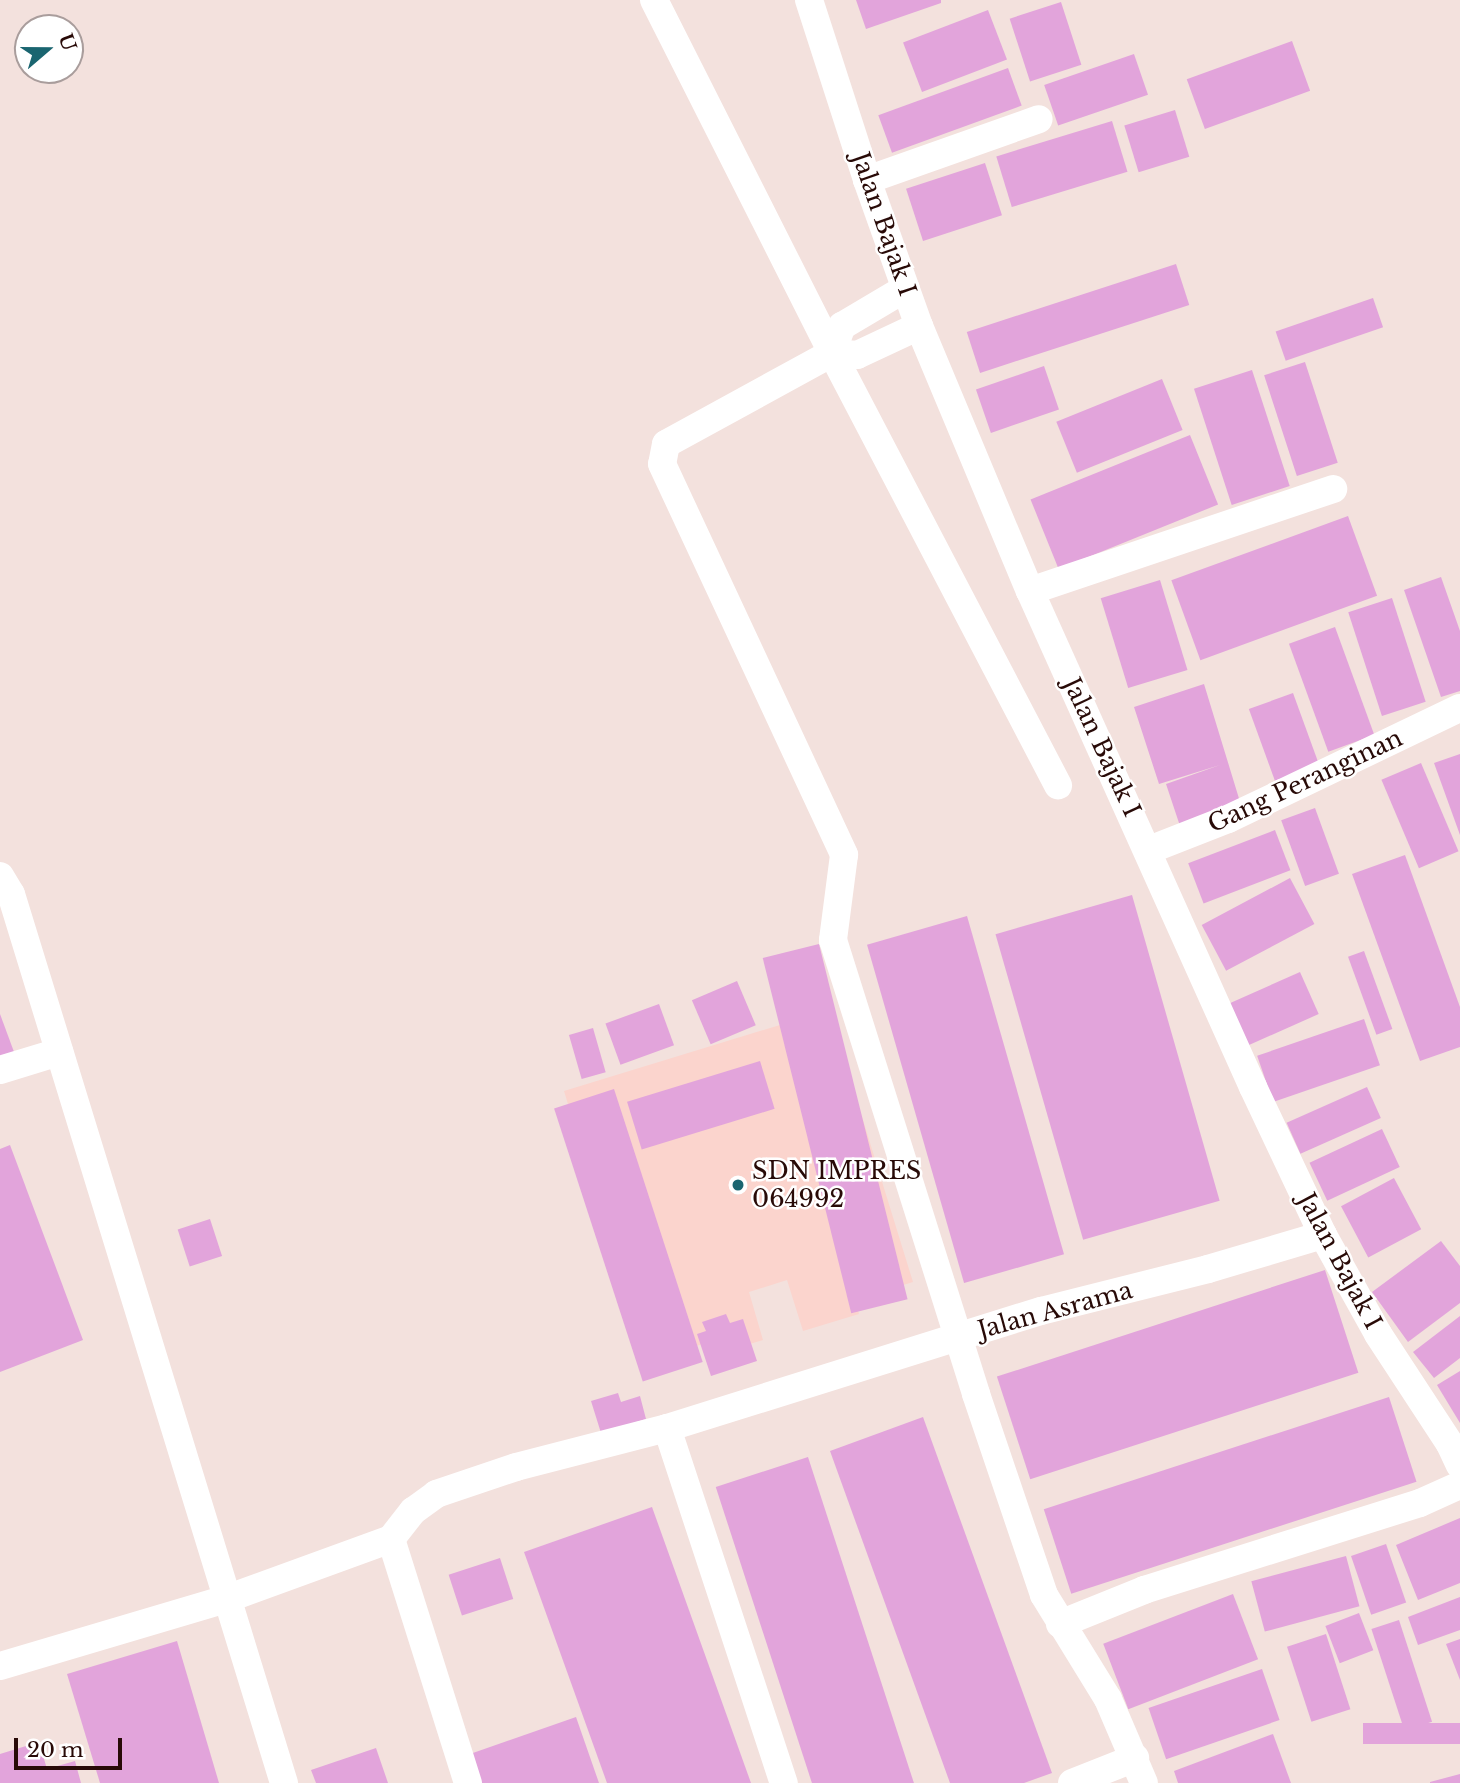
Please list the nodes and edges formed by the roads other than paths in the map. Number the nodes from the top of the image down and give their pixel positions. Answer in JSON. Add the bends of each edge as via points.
{"nodes":[{"id":1,"x":654,"y":0,"type":"edge"},
{"id":2,"x":809,"y":0,"type":"edge"},
{"id":3,"x":1039,"y":119,"type":"dead end"},
{"id":4,"x":867,"y":180,"type":"junction"},
{"id":5,"x":906,"y":288,"type":"junction"},
{"id":6,"x":919,"y":326,"type":"junction"},
{"id":7,"x":832,"y":354,"type":"junction"},
{"id":8,"x":1334,"y":489,"type":"dead end"},
{"id":9,"x":1030,"y":591,"type":"junction"},
{"id":10,"x":1460,"y":708,"type":"edge"},
{"id":11,"x":1058,"y":786,"type":"dead end"},
{"id":12,"x":1149,"y":850,"type":"junction"},
{"id":13,"x":0,"y":876,"type":"edge"},
{"id":14,"x":59,"y":1052,"type":"junction"},
{"id":15,"x":0,"y":1070,"type":"edge"},
{"id":16,"x":1323,"y":1235,"type":"junction"},
{"id":17,"x":959,"y":1337,"type":"junction"},
{"id":18,"x":667,"y":1428,"type":"junction"},
{"id":19,"x":1460,"y":1465,"type":"edge"},
{"id":20,"x":1460,"y":1485,"type":"edge"},
{"id":21,"x":391,"y":1539,"type":"junction"},
{"id":22,"x":229,"y":1598,"type":"junction"},
{"id":23,"x":1060,"y":1624,"type":"junction"},
{"id":24,"x":0,"y":1666,"type":"edge"},
{"id":25,"x":1139,"y":1770,"type":"edge"},
{"id":26,"x":284,"y":1783,"type":"edge"},
{"id":27,"x":468,"y":1783,"type":"edge"},
{"id":28,"x":784,"y":1783,"type":"edge"},
{"id":29,"x":1072,"y":1783,"type":"edge"}],
"edges":[{"from":1,"to":7,"type":"street"},
{"from":2,"to":4,"type":"street","name":"Jalan Bajak I"},
{"from":3,"to":4,"type":"street"},
{"from":4,"to":5,"type":"street","name":"Jalan Bajak I"},
{"from":5,"to":6,"type":"street","name":"Jalan Bajak I"},
{"from":5,"to":7,"type":"street","via":[[842,326]]},
{"from":6,"to":7,"type":"street","via":[[857,355]]},
{"from":6,"to":9,"type":"street","name":"Jalan Bajak I"},
{"from":7,"to":11,"type":"street"},
{"from":7,"to":17,"type":"street","via":[[666,444],[662,464],[844,855],[833,940]]},
{"from":8,"to":9,"type":"street"},
{"from":9,"to":12,"type":"street","name":"Jalan Bajak I"},
{"from":10,"to":12,"type":"street","name":"Gang Peranginan","via":[[1228,819]]},
{"from":12,"to":16,"type":"street","name":"Jalan Bajak I"},
{"from":13,"to":14,"type":"street","via":[[11,894]]},
{"from":14,"to":15,"type":"street"},
{"from":14,"to":22,"type":"street"},
{"from":16,"to":17,"type":"street","name":"Jalan Asrama"},
{"from":16,"to":19,"type":"street","name":"Jalan Bajak I"},
{"from":17,"to":18,"type":"street"},
{"from":17,"to":23,"type":"street","name":"Jalan Asrama","via":[[1044,1595]]},
{"from":18,"to":21,"type":"street","via":[[516,1467],[436,1494],[413,1511]]},
{"from":18,"to":28,"type":"street"},
{"from":20,"to":23,"type":"street","via":[[1420,1503],[1143,1590]]},
{"from":21,"to":22,"type":"street"},
{"from":21,"to":27,"type":"street"},
{"from":22,"to":24,"type":"street"},
{"from":22,"to":26,"type":"street"},
{"from":23,"to":25,"type":"street","name":"Jalan Asrama","via":[[1108,1699]]},
{"from":25,"to":29,"type":"street"}]}
